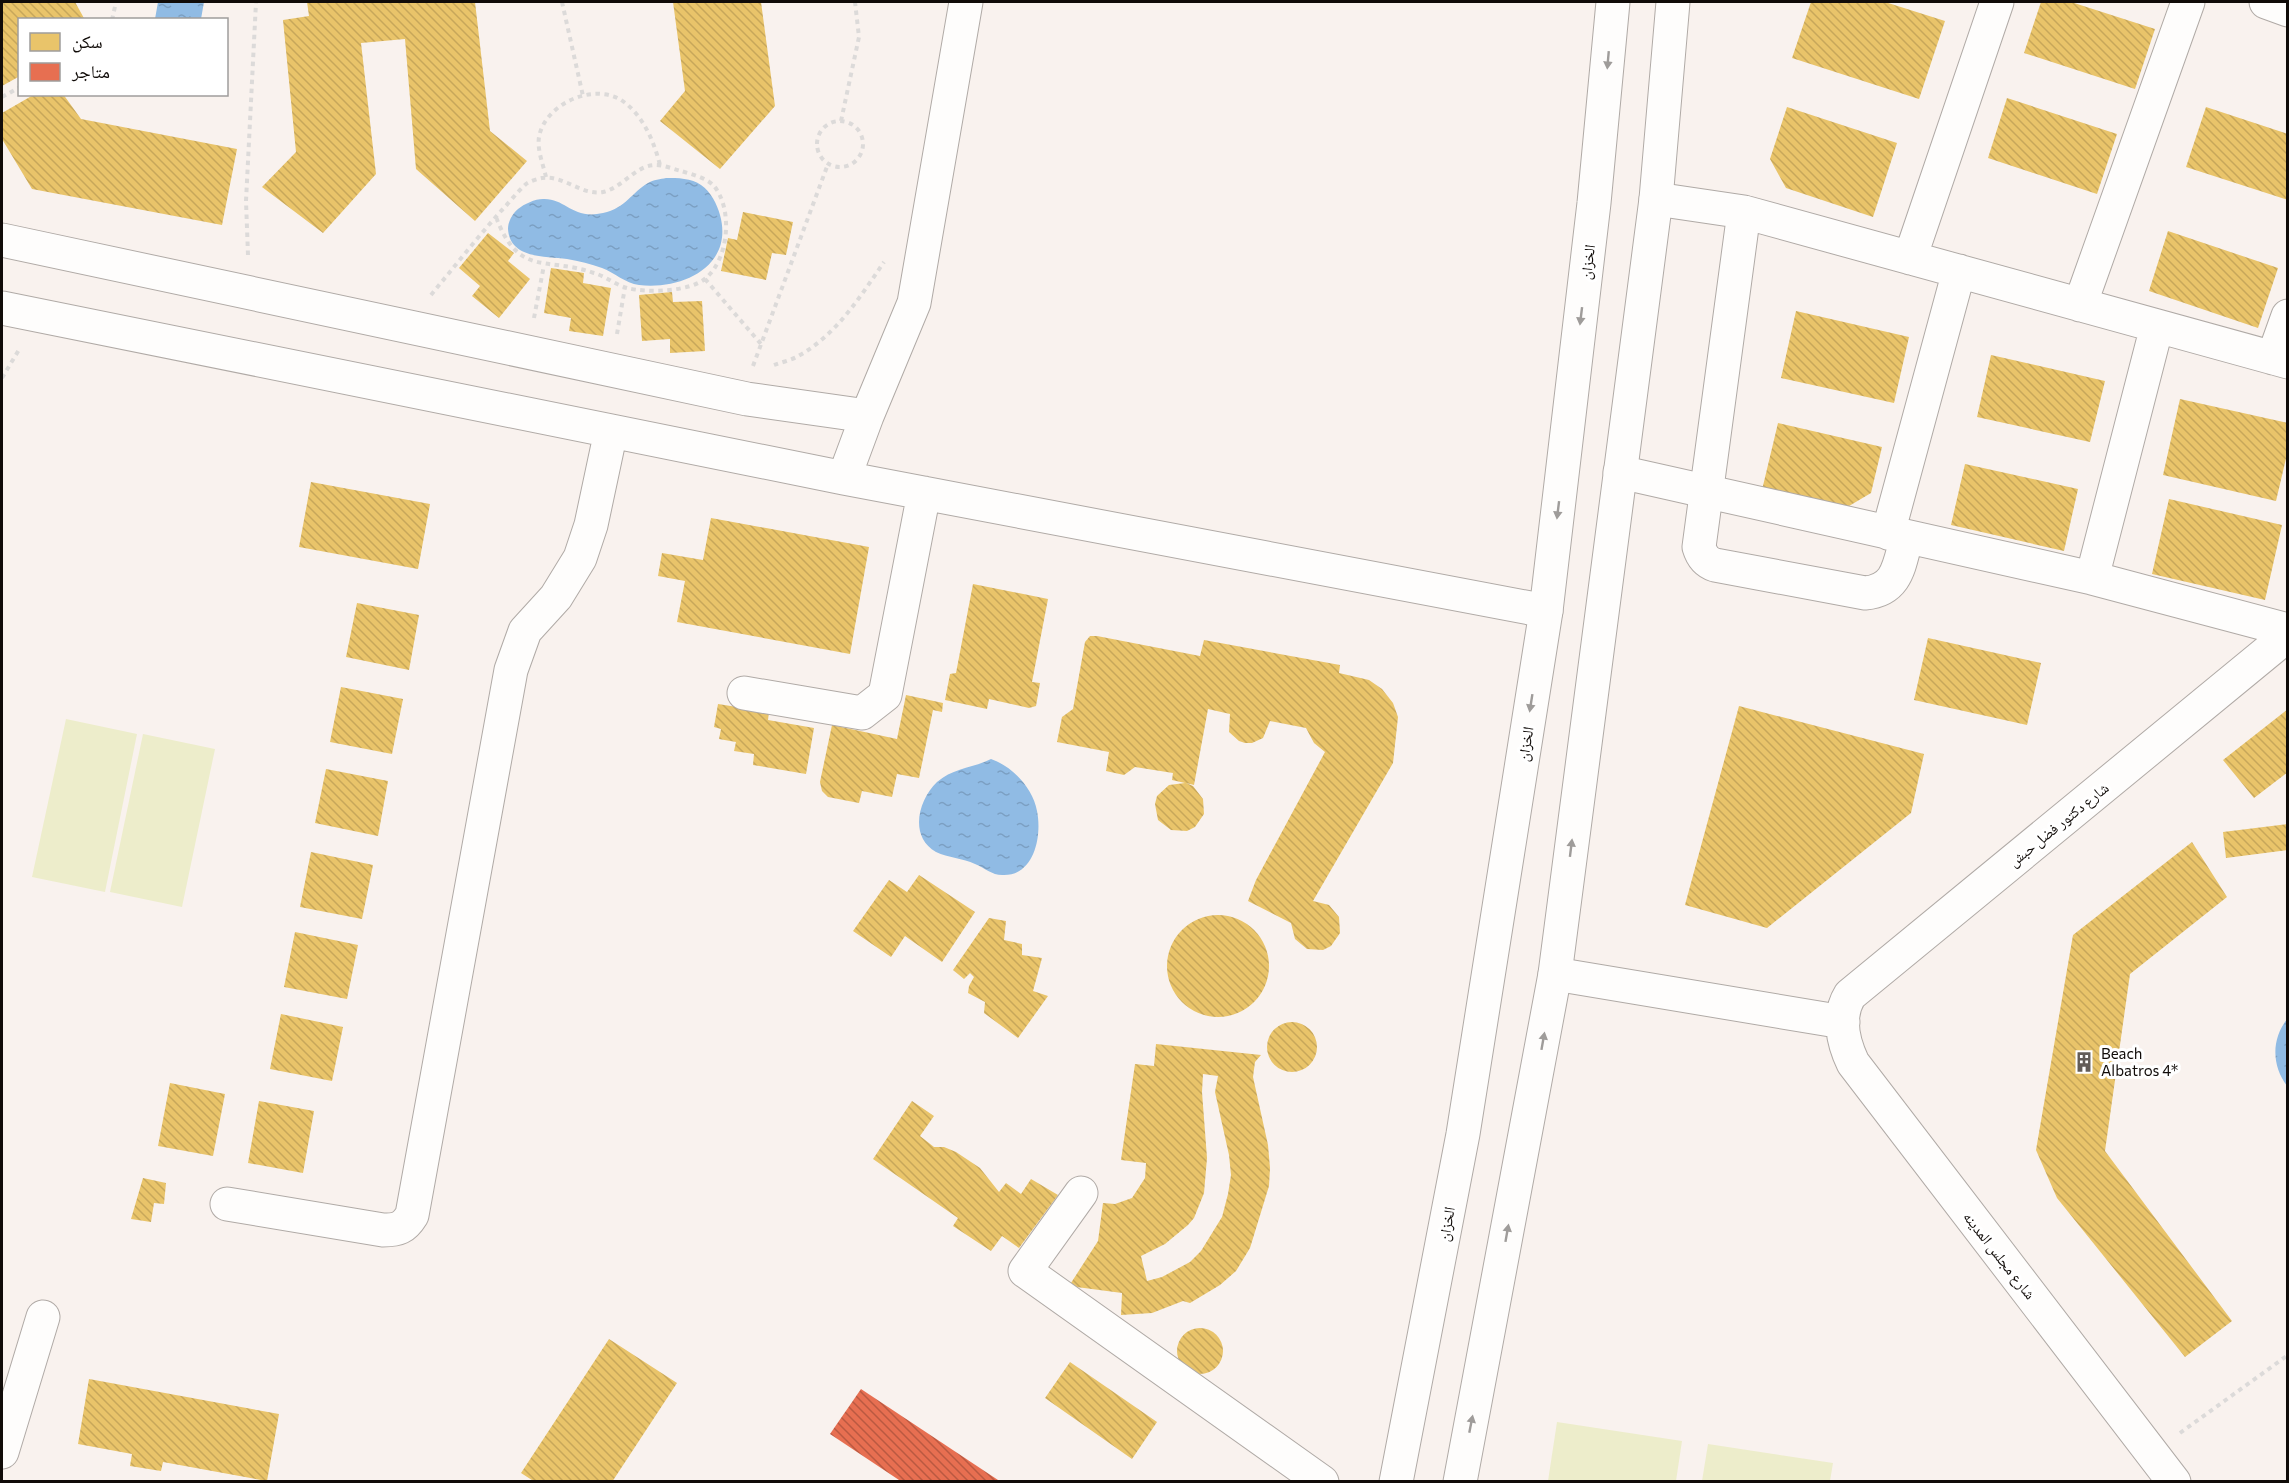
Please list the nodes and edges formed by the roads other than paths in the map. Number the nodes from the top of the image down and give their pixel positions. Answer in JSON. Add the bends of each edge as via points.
{"nodes":[{"id":1,"x":966,"y":2,"type":"edge"},
{"id":2,"x":1613,"y":2,"type":"edge"},
{"id":3,"x":1673,"y":2,"type":"edge"},
{"id":4,"x":1997,"y":2,"type":"edge"},
{"id":5,"x":2188,"y":2,"type":"edge"},
{"id":6,"x":2266,"y":2,"type":"edge"},
{"id":7,"x":2288,"y":10,"type":"edge"},
{"id":8,"x":1656,"y":199,"type":"junction"},
{"id":9,"x":1744,"y":212,"type":"junction"},
{"id":10,"x":2,"y":240,"type":"edge"},
{"id":11,"x":1910,"y":258,"type":"junction"},
{"id":12,"x":1959,"y":272,"type":"junction"},
{"id":13,"x":2080,"y":305,"type":"junction"},
{"id":14,"x":2,"y":308,"type":"edge"},
{"id":15,"x":2288,"y":316,"type":"edge"},
{"id":16,"x":2157,"y":326,"type":"junction"},
{"id":17,"x":2280,"y":360,"type":"edge"},
{"id":18,"x":867,"y":416,"type":"junction"},
{"id":19,"x":611,"y":431,"type":"junction"},
{"id":20,"x":1620,"y":472,"type":"junction"},
{"id":21,"x":844,"y":478,"type":"junction"},
{"id":22,"x":1707,"y":492,"type":"junction"},
{"id":23,"x":924,"y":494,"type":"junction"},
{"id":24,"x":1898,"y":535,"type":"junction"},
{"id":25,"x":2092,"y":578,"type":"junction"},
{"id":26,"x":1546,"y":611,"type":"junction"},
{"id":27,"x":2288,"y":630,"type":"edge"},
{"id":28,"x":2288,"y":635,"type":"edge"},
{"id":29,"x":744,"y":693,"type":"dead end"},
{"id":30,"x":1555,"y":974,"type":"junction"},
{"id":31,"x":1843,"y":1022,"type":"junction"},
{"id":32,"x":1081,"y":1193,"type":"dead end"},
{"id":33,"x":227,"y":1204,"type":"dead end"},
{"id":34,"x":43,"y":1317,"type":"dead end"},
{"id":35,"x":2,"y":1452,"type":"edge"},
{"id":36,"x":1322,"y":1482,"type":"edge"},
{"id":37,"x":1396,"y":1482,"type":"edge"},
{"id":38,"x":1460,"y":1482,"type":"edge"},
{"id":39,"x":2174,"y":1482,"type":"edge"}],
"edges":[{"from":1,"to":18,"type":"street","via":[[914,303]]},
{"from":2,"to":26,"type":"street","name":"الخزان","one_way":true,"via":[[1594,203]]},
{"from":3,"to":8,"type":"street"},
{"from":4,"to":11,"type":"street"},
{"from":5,"to":13,"type":"street"},
{"from":6,"to":7,"type":"street"},
{"from":8,"to":9,"type":"street"},
{"from":8,"to":20,"type":"street"},
{"from":9,"to":11,"type":"street"},
{"from":9,"to":22,"type":"street"},
{"from":10,"to":18,"type":"street","via":[[747,399]]},
{"from":11,"to":12,"type":"street"},
{"from":12,"to":13,"type":"street"},
{"from":12,"to":24,"type":"street"},
{"from":13,"to":16,"type":"street"},
{"from":14,"to":19,"type":"street"},
{"from":15,"to":17,"type":"street"},
{"from":16,"to":17,"type":"street"},
{"from":16,"to":25,"type":"street"},
{"from":18,"to":21,"type":"street"},
{"from":19,"to":21,"type":"street"},
{"from":19,"to":33,"type":"street","via":[[580,558],[556,597],[525,631],[511,670],[411,1215],[405,1226],[383,1230]]},
{"from":20,"to":22,"type":"street"},
{"from":30,"to":20,"type":"street","one_way":true},
{"from":21,"to":23,"type":"street"},
{"from":22,"to":24,"type":"street"},
{"from":22,"to":24,"type":"street","via":[[1699,548],[1704,558],[1715,565],[1876,592],[1896,575]]},
{"from":23,"to":26,"type":"street"},
{"from":23,"to":29,"type":"street","via":[[885,695],[862,713]]},
{"from":24,"to":25,"type":"street"},
{"from":25,"to":27,"type":"street"},
{"from":26,"to":37,"type":"street","name":"الخزان","one_way":true,"via":[[1463,1134]]},
{"from":28,"to":31,"type":"street","name":"شارع دكتور فضل حبش","via":[[1850,995]]},
{"from":30,"to":31,"type":"street"},
{"from":38,"to":30,"type":"street","one_way":true},
{"from":31,"to":39,"type":"street","name":"شارع مجلس المدينه","via":[[1853,1063]]},
{"from":32,"to":36,"type":"street","via":[[1026,1271]]},
{"from":34,"to":35,"type":"street"}]}
